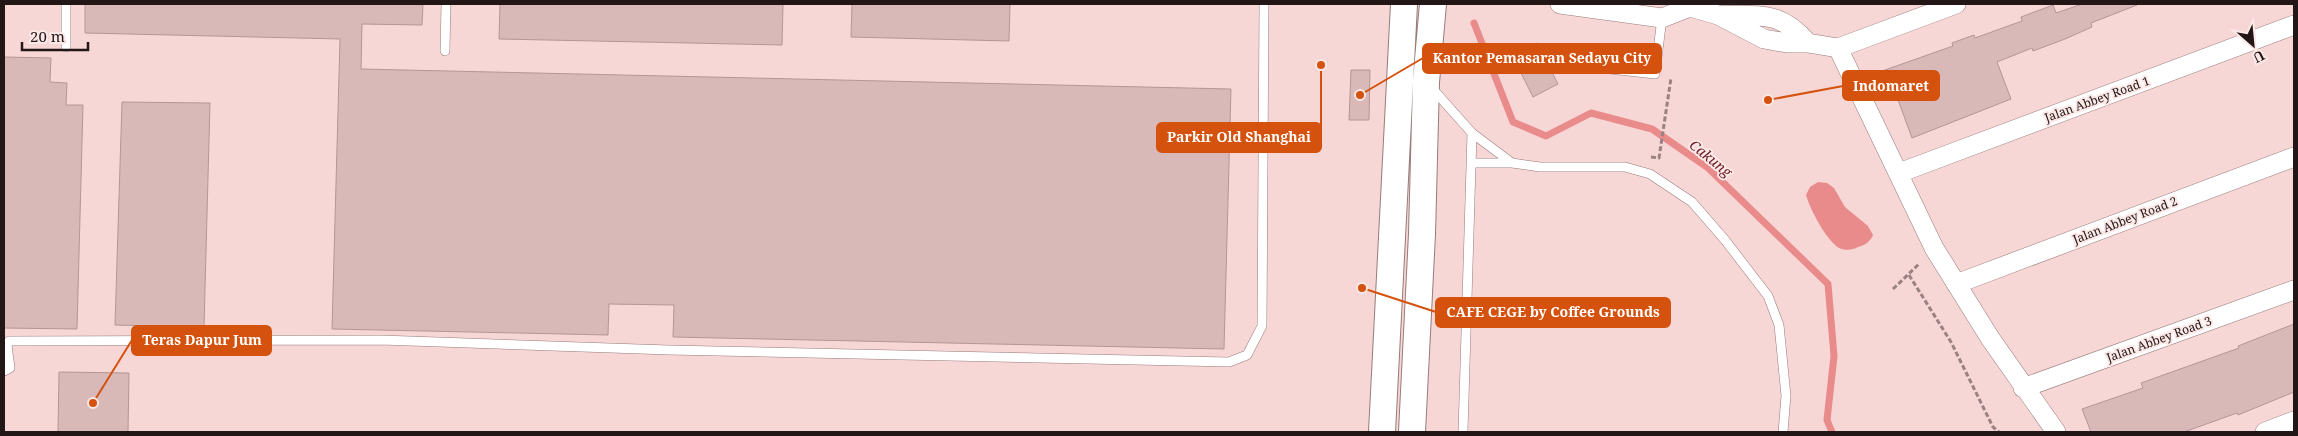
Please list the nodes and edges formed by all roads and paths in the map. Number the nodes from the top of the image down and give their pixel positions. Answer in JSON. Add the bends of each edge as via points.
{"nodes":[{"id":1,"x":66,"y":4,"type":"edge"},
{"id":2,"x":446,"y":4,"type":"edge"},
{"id":3,"x":1264,"y":4,"type":"edge"},
{"id":4,"x":1404,"y":4,"type":"edge"},
{"id":5,"x":1433,"y":4,"type":"edge"},
{"id":6,"x":1560,"y":4,"type":"edge"},
{"id":7,"x":1956,"y":4,"type":"edge"},
{"id":8,"x":1689,"y":5,"type":"edge"},
{"id":9,"x":1721,"y":9,"type":"edge"},
{"id":10,"x":1662,"y":18,"type":"junction"},
{"id":11,"x":2294,"y":25,"type":"edge"},
{"id":12,"x":66,"y":47,"type":"dead end"},
{"id":13,"x":1838,"y":48,"type":"junction"},
{"id":14,"x":445,"y":51,"type":"dead end"},
{"id":15,"x":1574,"y":64,"type":"dead end"},
{"id":16,"x":1672,"y":73,"type":"dead end"},
{"id":17,"x":1426,"y":82,"type":"junction"},
{"id":18,"x":1472,"y":133,"type":"junction"},
{"id":19,"x":2294,"y":157,"type":"edge"},
{"id":20,"x":1659,"y":158,"type":"dead end"},
{"id":21,"x":1471,"y":163,"type":"junction"},
{"id":22,"x":1512,"y":163,"type":"junction"},
{"id":23,"x":1899,"y":173,"type":"junction"},
{"id":24,"x":1934,"y":248,"type":"junction"},
{"id":25,"x":1908,"y":276,"type":"junction"},
{"id":26,"x":1956,"y":284,"type":"junction"},
{"id":27,"x":1893,"y":290,"type":"dead end"},
{"id":28,"x":2294,"y":290,"type":"edge"},
{"id":29,"x":4,"y":371,"type":"edge"},
{"id":30,"x":2023,"y":388,"type":"junction"},
{"id":31,"x":2294,"y":421,"type":"edge"},
{"id":32,"x":1382,"y":432,"type":"edge"},
{"id":33,"x":1412,"y":432,"type":"edge"},
{"id":34,"x":1463,"y":432,"type":"edge"},
{"id":35,"x":1783,"y":432,"type":"edge"},
{"id":36,"x":1999,"y":432,"type":"edge"},
{"id":37,"x":2056,"y":432,"type":"edge"},
{"id":38,"x":2264,"y":432,"type":"edge"}],
"edges":[{"from":1,"to":12,"type":"lane"},
{"from":2,"to":14,"type":"lane"},
{"from":3,"to":29,"type":"lane","via":[[1262,326],[1247,354],[1229,362],[668,350],[381,340],[9,342],[10,368]]},
{"from":4,"to":32,"type":"street"},
{"from":5,"to":17,"type":"street"},
{"from":6,"to":10,"type":"street"},
{"from":7,"to":13,"type":"street"},
{"from":8,"to":9,"type":"street"},
{"from":8,"to":10,"type":"street"},
{"from":9,"to":13,"type":"street","via":[[1764,39]]},
{"from":10,"to":15,"type":"lane","via":[[1655,74]]},
{"from":11,"to":23,"type":"street","name":"Jalan Abbey Road 1"},
{"from":13,"to":23,"type":"street"},
{"from":16,"to":20,"type":"path"},
{"from":17,"to":18,"type":"lane"},
{"from":17,"to":33,"type":"street"},
{"from":18,"to":21,"type":"lane"},
{"from":18,"to":22,"type":"lane"},
{"from":19,"to":26,"type":"street","name":"Jalan Abbey Road 2"},
{"from":21,"to":22,"type":"lane"},
{"from":21,"to":34,"type":"lane"},
{"from":22,"to":35,"type":"lane","via":[[1540,167],[1625,167],[1650,174],[1692,202],[1768,296],[1774,311],[1779,325],[1786,396]]},
{"from":23,"to":24,"type":"street"},
{"from":24,"to":25,"type":"path"},
{"from":24,"to":26,"type":"street"},
{"from":25,"to":27,"type":"path"},
{"from":25,"to":36,"type":"path","via":[[1951,342],[1993,427]]},
{"from":26,"to":30,"type":"street"},
{"from":28,"to":30,"type":"street","name":"Jalan Abbey Road 3"},
{"from":30,"to":37,"type":"street"},
{"from":31,"to":38,"type":"street"}]}
